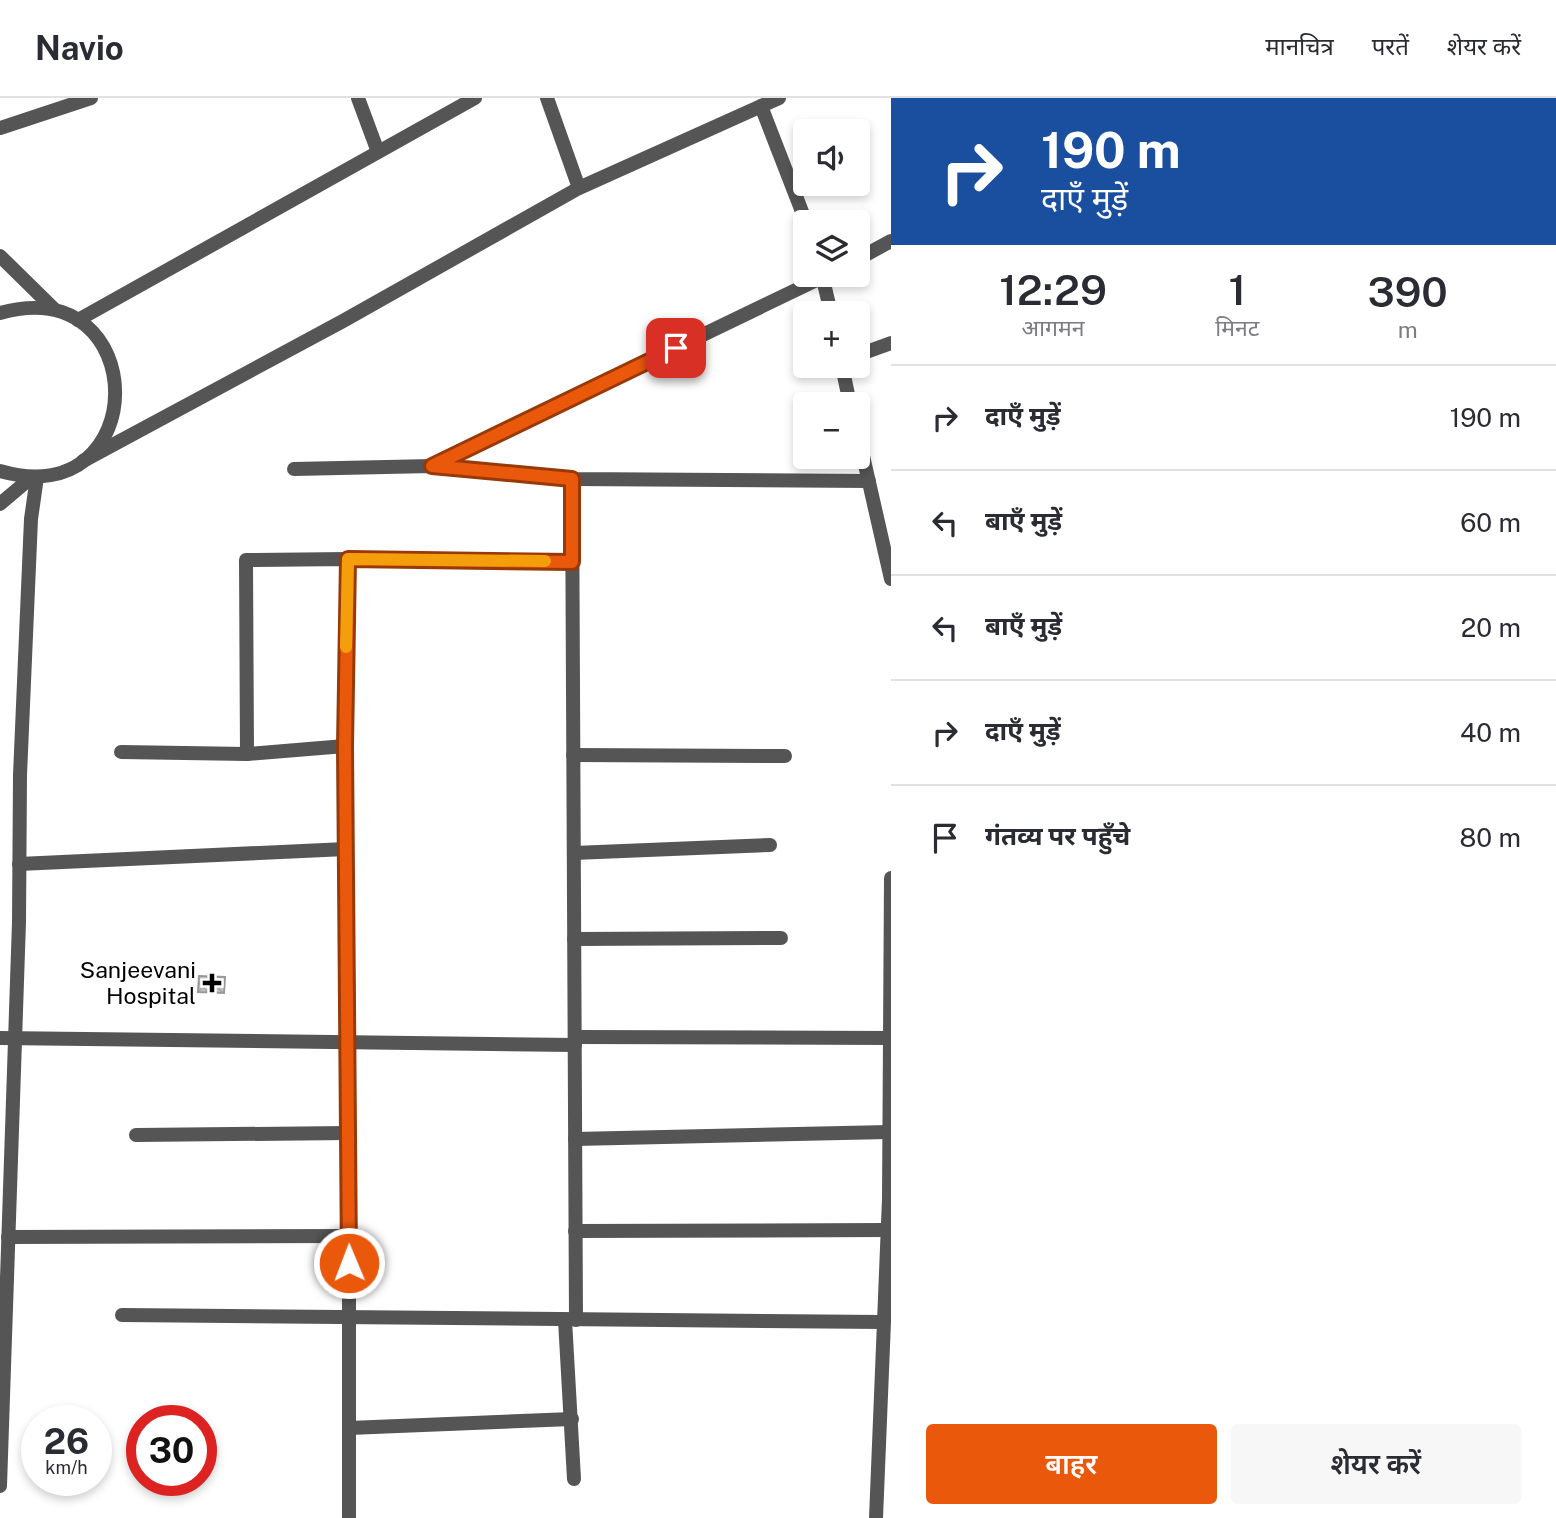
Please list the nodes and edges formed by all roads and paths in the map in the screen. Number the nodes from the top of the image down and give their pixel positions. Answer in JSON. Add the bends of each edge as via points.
{"nodes":[{"id":1,"x":91,"y":98,"type":"edge"},
{"id":2,"x":358,"y":98,"type":"edge"},
{"id":3,"x":475,"y":98,"type":"edge"},
{"id":4,"x":547,"y":98,"type":"edge"},
{"id":5,"x":779,"y":98,"type":"edge"},
{"id":6,"x":761,"y":106,"type":"junction"},
{"id":7,"x":0,"y":128,"type":"edge"},
{"id":8,"x":378,"y":152,"type":"junction"},
{"id":9,"x":579,"y":188,"type":"junction"},
{"id":10,"x":801,"y":210,"type":"edge"},
{"id":11,"x":891,"y":241,"type":"edge"},
{"id":12,"x":870,"y":252,"type":"edge"},
{"id":13,"x":0,"y":257,"type":"edge"},
{"id":14,"x":799,"y":287,"type":"edge"},
{"id":15,"x":54,"y":309,"type":"junction"},
{"id":16,"x":0,"y":313,"type":"edge"},
{"id":17,"x":78,"y":320,"type":"junction"},
{"id":18,"x":891,"y":343,"type":"edge"},
{"id":19,"x":870,"y":351,"type":"edge"},
{"id":20,"x":83,"y":461,"type":"junction"},
{"id":21,"x":432,"y":466,"type":"junction"},
{"id":22,"x":294,"y":469,"type":"dead end"},
{"id":23,"x":866,"y":469,"type":"edge"},
{"id":24,"x":0,"y":471,"type":"edge"},
{"id":25,"x":34,"y":477,"type":"junction"},
{"id":26,"x":572,"y":479,"type":"junction"},
{"id":27,"x":869,"y":481,"type":"junction"},
{"id":28,"x":0,"y":504,"type":"edge"},
{"id":29,"x":889,"y":552,"type":"edge"},
{"id":30,"x":348,"y":559,"type":"junction"},
{"id":31,"x":572,"y":562,"type":"junction"},
{"id":32,"x":891,"y":579,"type":"edge"},
{"id":33,"x":345,"y":746,"type":"junction"},
{"id":34,"x":121,"y":752,"type":"dead end"},
{"id":35,"x":247,"y":754,"type":"junction"},
{"id":36,"x":573,"y":755,"type":"junction"},
{"id":37,"x":785,"y":756,"type":"dead end"},
{"id":38,"x":770,"y":845,"type":"dead end"},
{"id":39,"x":345,"y":849,"type":"junction"},
{"id":40,"x":574,"y":853,"type":"junction"},
{"id":41,"x":19,"y":864,"type":"junction"},
{"id":42,"x":891,"y":878,"type":"edge"},
{"id":43,"x":574,"y":939,"type":"junction"},
{"id":44,"x":781,"y":939,"type":"dead end"},
{"id":45,"x":7,"y":1037,"type":"edge"},
{"id":46,"x":890,"y":1038,"type":"edge"},
{"id":47,"x":575,"y":1041,"type":"junction"},
{"id":48,"x":349,"y":1042,"type":"junction"},
{"id":49,"x":889,"y":1132,"type":"junction"},
{"id":50,"x":349,"y":1133,"type":"junction"},
{"id":51,"x":136,"y":1135,"type":"dead end"},
{"id":52,"x":575,"y":1139,"type":"junction"},
{"id":53,"x":887,"y":1230,"type":"junction"},
{"id":54,"x":575,"y":1231,"type":"junction"},
{"id":55,"x":348,"y":1236,"type":"junction"},
{"id":56,"x":8,"y":1237,"type":"junction"},
{"id":57,"x":122,"y":1315,"type":"dead end"},
{"id":58,"x":349,"y":1317,"type":"junction"},
{"id":59,"x":570,"y":1320,"type":"junction"},
{"id":60,"x":883,"y":1322,"type":"junction"},
{"id":61,"x":886,"y":1378,"type":"edge"},
{"id":62,"x":572,"y":1419,"type":"junction"},
{"id":63,"x":349,"y":1428,"type":"junction"},
{"id":64,"x":574,"y":1479,"type":"dead end"},
{"id":65,"x":0,"y":1486,"type":"edge"},
{"id":66,"x":349,"y":1518,"type":"edge"},
{"id":67,"x":876,"y":1518,"type":"edge"}],
"edges":[{"from":1,"to":7,"type":"street"},
{"from":2,"to":8,"type":"street"},
{"from":3,"to":8,"type":"street"},
{"from":4,"to":9,"type":"street"},
{"from":5,"to":6,"type":"street"},
{"from":6,"to":9,"type":"street"},
{"from":6,"to":10,"type":"street"},
{"from":8,"to":17,"type":"street"},
{"from":9,"to":20,"type":"street"},
{"from":11,"to":12,"type":"street"},
{"from":13,"to":15,"type":"street"},
{"from":14,"to":21,"type":"street"},
{"from":15,"to":16,"type":"street","via":[[23,307]]},
{"from":15,"to":17,"type":"street"},
{"from":17,"to":20,"type":"street","via":[[97,337],[110,358],[116,382],[110,428]]},
{"from":18,"to":19,"type":"street"},
{"from":20,"to":25,"type":"street","via":[[64,471]]},
{"from":21,"to":22,"type":"street"},
{"from":21,"to":26,"type":"street"},
{"from":23,"to":27,"type":"street"},
{"from":24,"to":25,"type":"street"},
{"from":25,"to":28,"type":"street"},
{"from":25,"to":41,"type":"street"},
{"from":26,"to":27,"type":"street"},
{"from":26,"to":31,"type":"street"},
{"from":27,"to":29,"type":"street"},
{"from":29,"to":32,"type":"street"},
{"from":30,"to":31,"type":"street"},
{"from":30,"to":33,"type":"street"},
{"from":30,"to":35,"type":"street","via":[[246,560]]},
{"from":31,"to":36,"type":"street"},
{"from":33,"to":35,"type":"street"},
{"from":33,"to":39,"type":"street"},
{"from":34,"to":35,"type":"street"},
{"from":36,"to":37,"type":"street"},
{"from":36,"to":40,"type":"street"},
{"from":38,"to":40,"type":"street"},
{"from":39,"to":41,"type":"street"},
{"from":39,"to":48,"type":"street"},
{"from":40,"to":43,"type":"street"},
{"from":41,"to":45,"type":"street"},
{"from":42,"to":46,"type":"street"},
{"from":43,"to":44,"type":"street"},
{"from":43,"to":47,"type":"street"},
{"from":45,"to":48,"type":"street"},
{"from":45,"to":56,"type":"street"},
{"from":46,"to":47,"type":"street"},
{"from":46,"to":49,"type":"street"},
{"from":47,"to":48,"type":"street"},
{"from":47,"to":52,"type":"street"},
{"from":48,"to":50,"type":"street"},
{"from":49,"to":52,"type":"street"},
{"from":49,"to":53,"type":"street"},
{"from":50,"to":51,"type":"street"},
{"from":50,"to":55,"type":"street"},
{"from":52,"to":54,"type":"street"},
{"from":53,"to":54,"type":"street"},
{"from":53,"to":60,"type":"street"},
{"from":54,"to":59,"type":"street"},
{"from":55,"to":56,"type":"street"},
{"from":55,"to":58,"type":"street"},
{"from":56,"to":65,"type":"street"},
{"from":57,"to":58,"type":"street"},
{"from":58,"to":59,"type":"street"},
{"from":58,"to":63,"type":"street"},
{"from":59,"to":60,"type":"street"},
{"from":59,"to":62,"type":"street"},
{"from":60,"to":61,"type":"street"},
{"from":61,"to":67,"type":"street"},
{"from":62,"to":63,"type":"street"},
{"from":62,"to":64,"type":"street"},
{"from":63,"to":66,"type":"street"}]}
